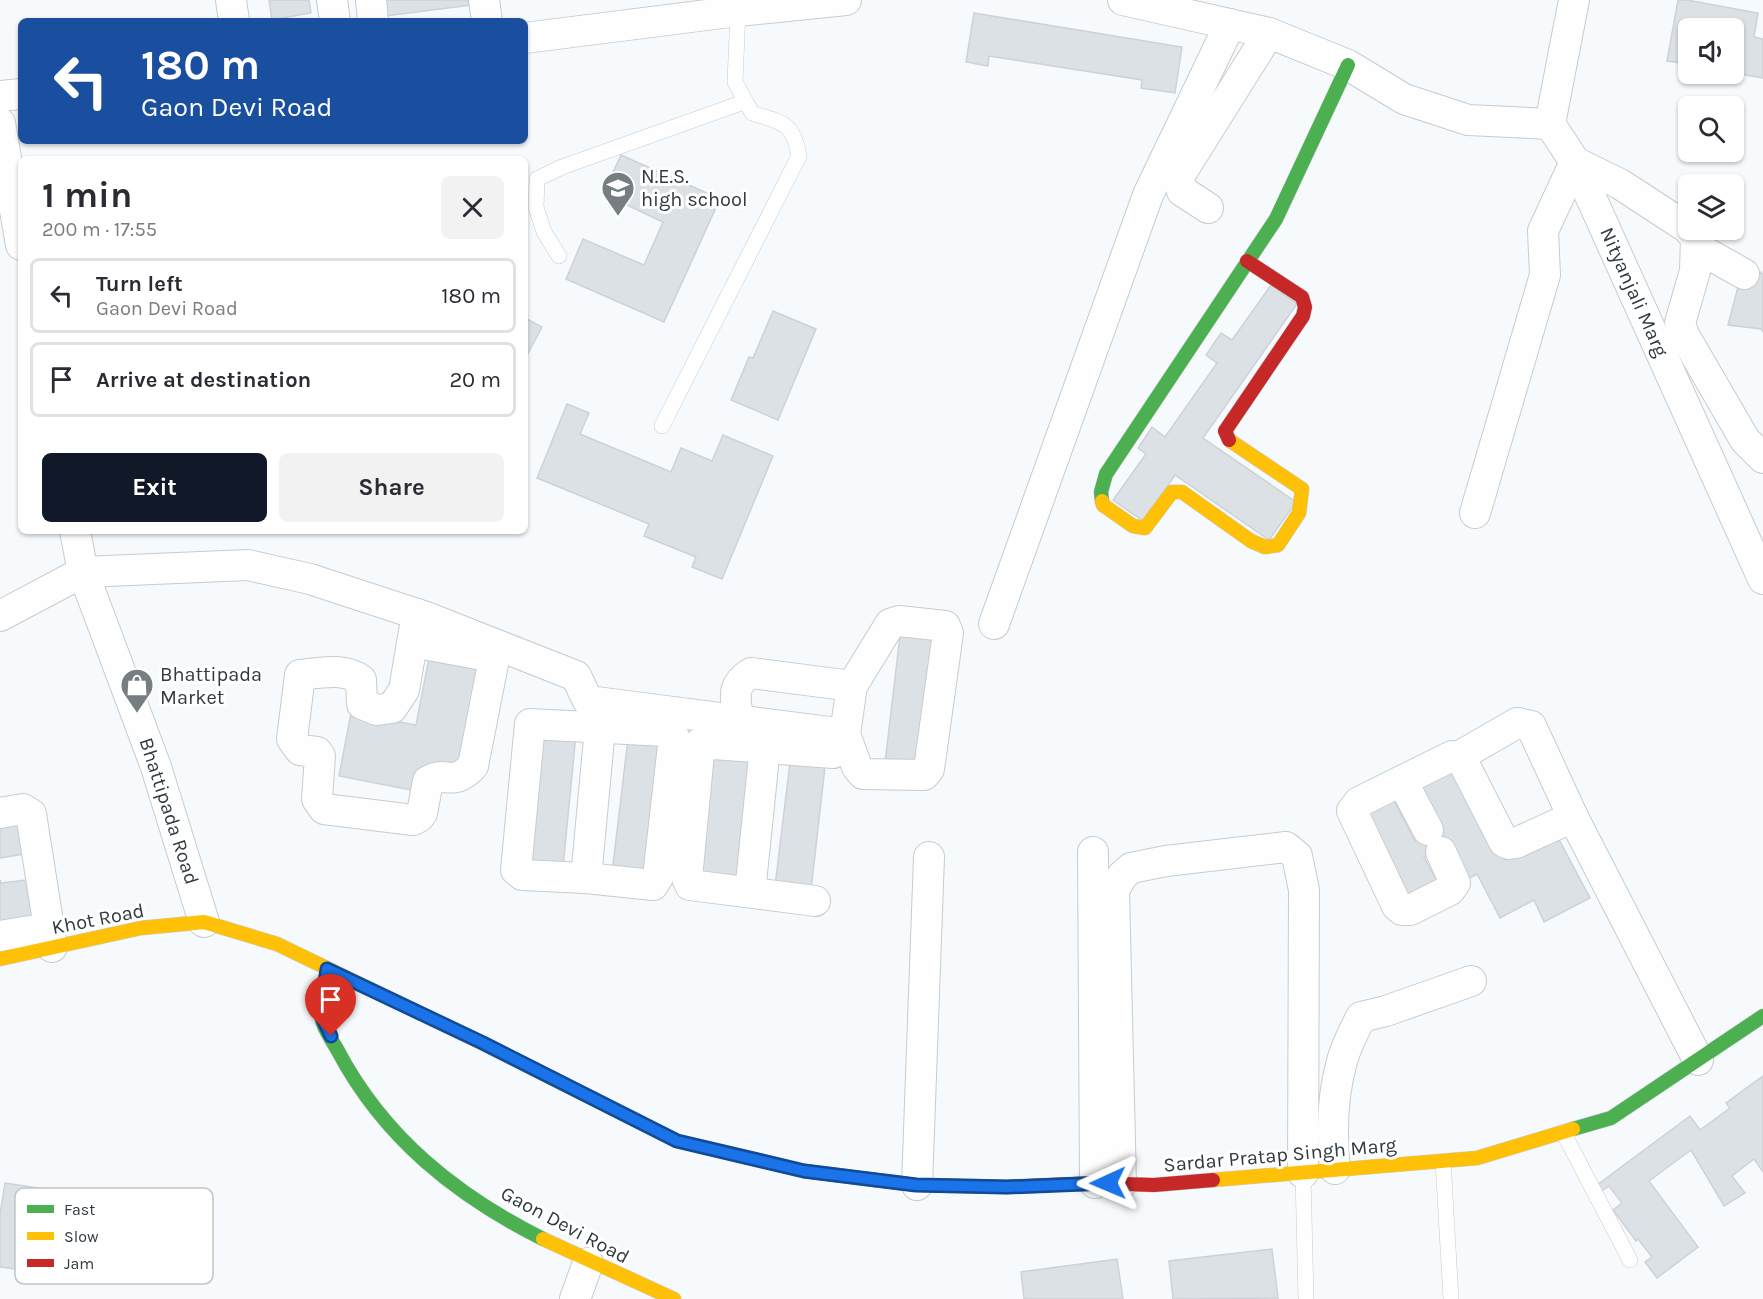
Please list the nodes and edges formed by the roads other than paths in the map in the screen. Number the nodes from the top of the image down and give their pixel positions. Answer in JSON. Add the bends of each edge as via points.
{"nodes":[{"id":1,"x":231,"y":0,"type":"edge"},
{"id":2,"x":332,"y":0,"type":"edge"},
{"id":3,"x":371,"y":0,"type":"edge"},
{"id":4,"x":484,"y":0,"type":"edge"},
{"id":5,"x":846,"y":0,"type":"edge"},
{"id":6,"x":1123,"y":0,"type":"edge"},
{"id":7,"x":1574,"y":0,"type":"edge"},
{"id":8,"x":1176,"y":6,"type":"edge"},
{"id":9,"x":738,"y":11,"type":"junction"},
{"id":10,"x":234,"y":18,"type":"edge"},
{"id":11,"x":335,"y":18,"type":"edge"},
{"id":12,"x":373,"y":18,"type":"edge"},
{"id":13,"x":487,"y":18,"type":"edge"},
{"id":14,"x":1230,"y":24,"type":"junction"},
{"id":15,"x":1269,"y":33,"type":"junction"},
{"id":16,"x":528,"y":38,"type":"edge"},
{"id":17,"x":1348,"y":65,"type":"junction"},
{"id":18,"x":18,"y":94,"type":"edge"},
{"id":19,"x":0,"y":96,"type":"edge"},
{"id":20,"x":744,"y":102,"type":"junction"},
{"id":21,"x":0,"y":123,"type":"edge"},
{"id":22,"x":1550,"y":124,"type":"junction"},
{"id":23,"x":1575,"y":162,"type":"junction"},
{"id":24,"x":1208,"y":208,"type":"dead end"},
{"id":25,"x":1678,"y":225,"type":"edge"},
{"id":26,"x":18,"y":228,"type":"edge"},
{"id":27,"x":1692,"y":240,"type":"edge"},
{"id":28,"x":1699,"y":240,"type":"edge"},
{"id":29,"x":559,"y":256,"type":"dead end"},
{"id":30,"x":1247,"y":261,"type":"junction"},
{"id":31,"x":1744,"y":274,"type":"dead end"},
{"id":32,"x":662,"y":426,"type":"dead end"},
{"id":33,"x":1763,"y":458,"type":"edge"},
{"id":34,"x":1475,"y":513,"type":"dead end"},
{"id":35,"x":76,"y":534,"type":"edge"},
{"id":36,"x":83,"y":572,"type":"junction"},
{"id":37,"x":1763,"y":579,"type":"edge"},
{"id":38,"x":0,"y":616,"type":"edge"},
{"id":39,"x":994,"y":624,"type":"dead end"},
{"id":40,"x":415,"y":628,"type":"junction"},
{"id":41,"x":852,"y":686,"type":"junction"},
{"id":42,"x":588,"y":701,"type":"junction"},
{"id":43,"x":738,"y":720,"type":"junction"},
{"id":44,"x":600,"y":728,"type":"junction"},
{"id":45,"x":766,"y":735,"type":"junction"},
{"id":46,"x":839,"y":743,"type":"junction"},
{"id":47,"x":1458,"y":757,"type":"junction"},
{"id":48,"x":1402,"y":781,"type":"junction"},
{"id":49,"x":0,"y":813,"type":"edge"},
{"id":50,"x":1574,"y":817,"type":"junction"},
{"id":51,"x":1093,"y":852,"type":"dead end"},
{"id":52,"x":929,"y":856,"type":"dead end"},
{"id":53,"x":586,"y":878,"type":"junction"},
{"id":54,"x":750,"y":892,"type":"junction"},
{"id":55,"x":815,"y":901,"type":"dead end"},
{"id":56,"x":204,"y":922,"type":"junction"},
{"id":57,"x":0,"y":936,"type":"edge"},
{"id":58,"x":51,"y":938,"type":"junction"},
{"id":59,"x":0,"y":959,"type":"edge"},
{"id":60,"x":327,"y":969,"type":"junction"},
{"id":61,"x":1471,"y":981,"type":"dead end"},
{"id":62,"x":1763,"y":1016,"type":"edge"},
{"id":63,"x":1698,"y":1060,"type":"junction"},
{"id":64,"x":1354,"y":1100,"type":"dead end"},
{"id":65,"x":1563,"y":1132,"type":"junction"},
{"id":66,"x":1443,"y":1161,"type":"junction"},
{"id":67,"x":1344,"y":1169,"type":"junction"},
{"id":68,"x":1303,"y":1173,"type":"junction"},
{"id":69,"x":1108,"y":1183,"type":"junction"},
{"id":70,"x":916,"y":1185,"type":"junction"},
{"id":71,"x":1630,"y":1260,"type":"dead end"},
{"id":72,"x":588,"y":1263,"type":"junction"},
{"id":73,"x":575,"y":1299,"type":"edge"},
{"id":74,"x":674,"y":1299,"type":"edge"},
{"id":75,"x":1306,"y":1299,"type":"edge"},
{"id":76,"x":1451,"y":1299,"type":"edge"}],
"edges":[{"from":1,"to":10,"type":"street"},
{"from":2,"to":11,"type":"street"},
{"from":3,"to":12,"type":"street"},
{"from":4,"to":13,"type":"street"},
{"from":5,"to":9,"type":"street"},
{"from":6,"to":8,"type":"street"},
{"from":7,"to":22,"type":"street"},
{"from":8,"to":14,"type":"street"},
{"from":9,"to":16,"type":"street"},
{"from":9,"to":20,"type":"lane","via":[[735,82]]},
{"from":14,"to":15,"type":"street"},
{"from":14,"to":39,"type":"street","via":[[1148,195]]},
{"from":15,"to":17,"type":"street"},
{"from":15,"to":24,"type":"street","via":[[1178,178],[1182,191]]},
{"from":17,"to":22,"type":"street","via":[[1404,99],[1468,120]]},
{"from":17,"to":30,"type":"main road","via":[[1276,219]]},
{"from":18,"to":19,"type":"street"},
{"from":20,"to":29,"type":"lane","via":[[537,179],[536,207],[544,232]]},
{"from":20,"to":32,"type":"lane","via":[[752,113],[786,125],[796,138],[799,156]]},
{"from":21,"to":26,"type":"street"},
{"from":22,"to":23,"type":"street","name":"Nityanjali Marg"},
{"from":23,"to":25,"type":"street","via":[[1620,184]]},
{"from":23,"to":34,"type":"street","via":[[1543,231],[1545,274]]},
{"from":23,"to":37,"type":"street","name":"Nityanjali Marg"},
{"from":27,"to":33,"type":"street","via":[[1695,272],[1680,323],[1745,440]]},
{"from":28,"to":31,"type":"street"},
{"from":30,"to":30,"type":"main road","via":[[1302,297],[1305,307],[1303,316],[1225,431],[1230,442],[1302,489],[1300,513],[1278,545],[1265,547],[1182,492],[1172,492],[1145,528],[1133,526],[1103,505],[1101,492],[1106,474]]},
{"from":35,"to":36,"type":"street","name":"Bhattipada Road"},
{"from":36,"to":38,"type":"street"},
{"from":36,"to":40,"type":"street","via":[[248,565],[310,579]]},
{"from":36,"to":56,"type":"street","name":"Bhattipada Road","via":[[156,767]]},
{"from":40,"to":40,"type":"street","via":[[404,690],[392,708],[377,710],[362,704],[361,680],[356,676],[334,672],[300,675],[292,739],[300,750],[320,756],[317,799],[324,809],[413,820],[422,813],[428,781],[435,777],[453,779],[473,766],[494,660]]},
{"from":40,"to":42,"type":"street","via":[[576,676]]},
{"from":41,"to":43,"type":"street","via":[[751,673],[740,680],[735,692]]},
{"from":41,"to":46,"type":"street"},
{"from":41,"to":46,"type":"street","via":[[890,624],[899,621],[945,626],[947,644],[929,769],[924,775],[863,774]]},
{"from":42,"to":43,"type":"street"},
{"from":42,"to":44,"type":"street"},
{"from":43,"to":45,"type":"street"},
{"from":44,"to":53,"type":"street"},
{"from":44,"to":53,"type":"street","via":[[530,724],[516,870],[522,875]]},
{"from":44,"to":53,"type":"street","via":[[666,731],[674,737],[658,877],[653,885]]},
{"from":45,"to":46,"type":"street"},
{"from":45,"to":54,"type":"street"},
{"from":45,"to":54,"type":"street","via":[[700,743],[687,878],[690,885]]},
{"from":47,"to":48,"type":"street","via":[[1452,756]]},
{"from":47,"to":50,"type":"street","via":[[1504,842],[1516,843]]},
{"from":47,"to":50,"type":"street","via":[[1518,723],[1531,726]]},
{"from":48,"to":48,"type":"street","via":[[1359,802],[1352,812],[1397,906],[1410,910],[1450,891],[1455,883]]},
{"from":49,"to":58,"type":"street","via":[[23,809],[31,814]]},
{"from":50,"to":63,"type":"street"},
{"from":51,"to":69,"type":"street"},
{"from":52,"to":70,"type":"street"},
{"from":54,"to":55,"type":"street"},
{"from":56,"to":58,"type":"main road","name":"Khot Road"},
{"from":56,"to":60,"type":"main road","name":"Sardar Pratap Singh Marg","via":[[277,944]]},
{"from":57,"to":58,"type":"street"},
{"from":58,"to":59,"type":"main road","name":"Khot Road"},
{"from":60,"to":70,"type":"main road","name":"Sardar Pratap Singh Marg","via":[[677,1141],[804,1171]]},
{"from":60,"to":72,"type":"main road","name":"Gaon Devi Road","via":[[321,1015],[352,1078],[380,1117],[423,1162],[507,1221]]},
{"from":61,"to":67,"type":"street","via":[[1361,1017],[1342,1059],[1333,1102],[1332,1139]]},
{"from":62,"to":63,"type":"main road","name":"Sardar Pratap Singh Marg"},
{"from":63,"to":65,"type":"main road","name":"Sardar Pratap Singh Marg","via":[[1611,1118]]},
{"from":64,"to":67,"type":"street"},
{"from":65,"to":66,"type":"main road","name":"Sardar Pratap Singh Marg","via":[[1477,1158]]},
{"from":65,"to":71,"type":"lane"},
{"from":66,"to":67,"type":"main road","name":"Sardar Pratap Singh Marg"},
{"from":66,"to":76,"type":"lane"},
{"from":67,"to":68,"type":"main road","name":"Sardar Pratap Singh Marg"},
{"from":68,"to":69,"type":"main road","name":"Sardar Pratap Singh Marg","via":[[1154,1185]]},
{"from":68,"to":69,"type":"street","via":[[1304,890],[1297,856],[1286,848],[1131,868],[1114,890]]},
{"from":68,"to":75,"type":"lane"},
{"from":69,"to":70,"type":"main road","name":"Sardar Pratap Singh Marg"},
{"from":72,"to":73,"type":"street"},
{"from":72,"to":74,"type":"main road","name":"Gaon Devi Road"}]}
